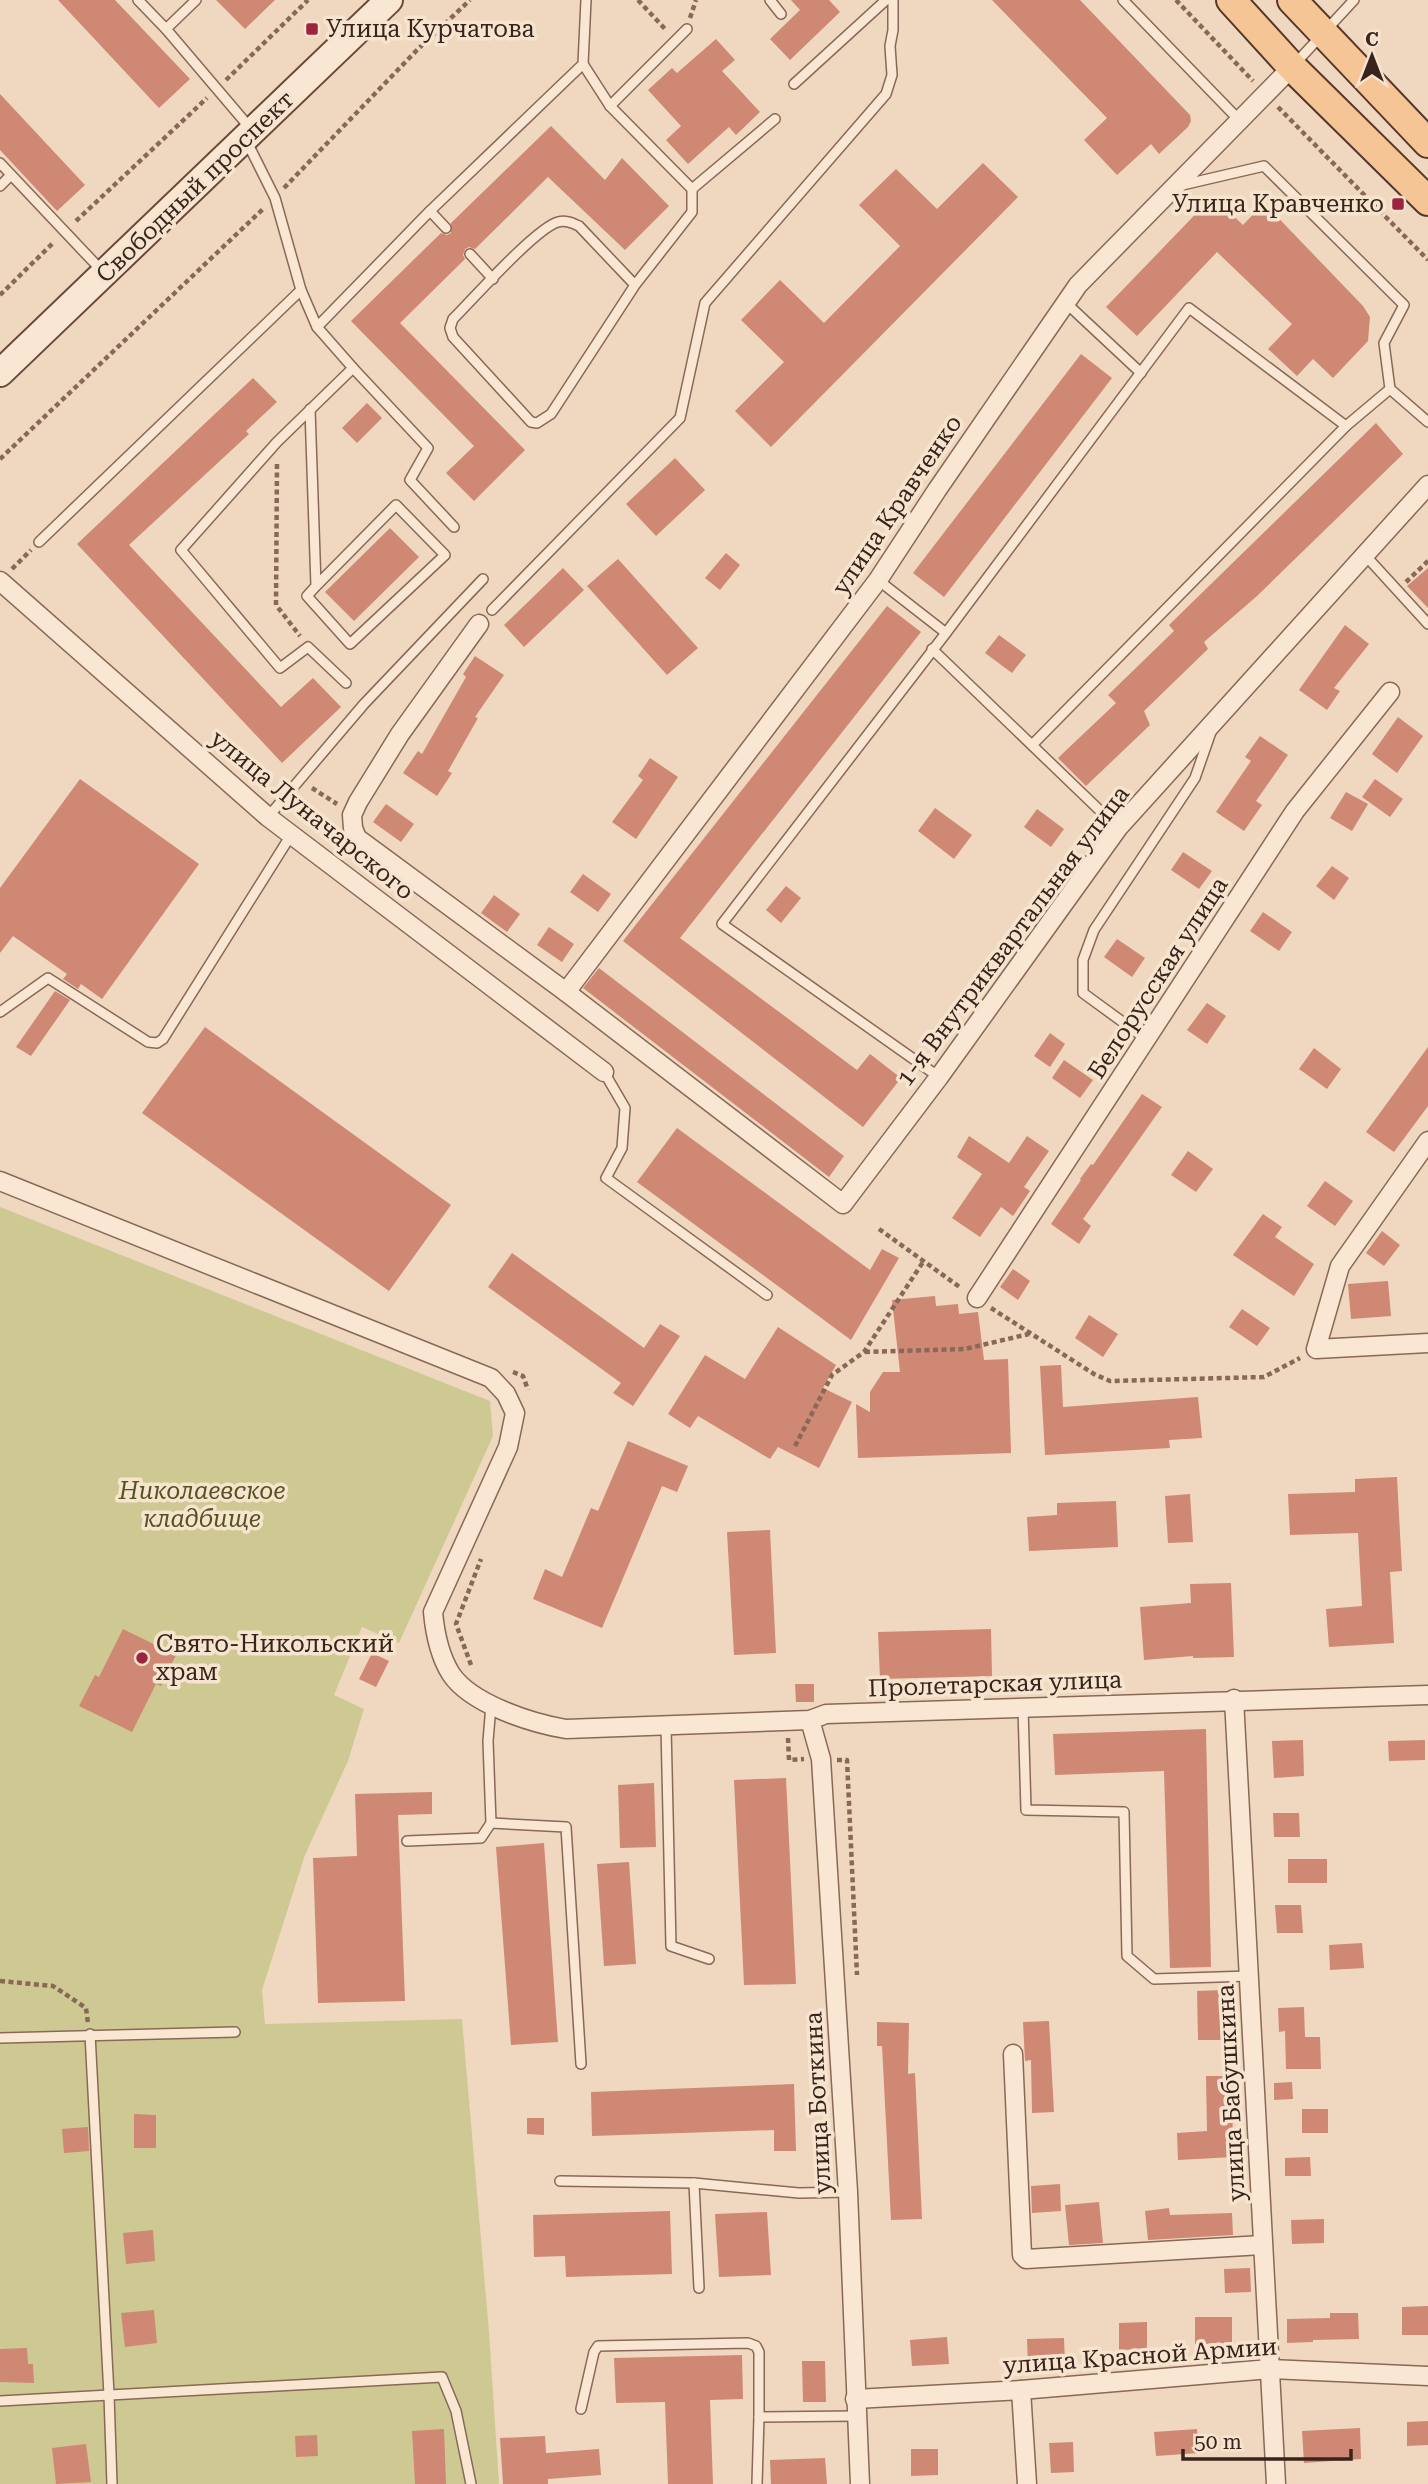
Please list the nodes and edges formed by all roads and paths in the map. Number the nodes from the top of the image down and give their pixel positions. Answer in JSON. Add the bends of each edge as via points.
{"nodes":[{"id":1,"x":138,"y":0,"type":"edge"},
{"id":2,"x":196,"y":0,"type":"edge"},
{"id":3,"x":308,"y":0,"type":"edge"},
{"id":4,"x":389,"y":0,"type":"edge"},
{"id":5,"x":470,"y":0,"type":"edge"},
{"id":6,"x":586,"y":0,"type":"edge"},
{"id":7,"x":638,"y":0,"type":"edge"},
{"id":8,"x":770,"y":0,"type":"edge"},
{"id":9,"x":886,"y":0,"type":"edge"},
{"id":10,"x":893,"y":0,"type":"edge"},
{"id":11,"x":1124,"y":0,"type":"edge"},
{"id":12,"x":1176,"y":0,"type":"edge"},
{"id":13,"x":1231,"y":0,"type":"edge"},
{"id":14,"x":1292,"y":0,"type":"edge"},
{"id":15,"x":1354,"y":0,"type":"edge"},
{"id":16,"x":781,"y":14,"type":"dead end"},
{"id":17,"x":166,"y":29,"type":"junction"},
{"id":18,"x":687,"y":29,"type":"dead end"},
{"id":19,"x":1323,"y":33,"type":"junction"},
{"id":20,"x":675,"y":40,"type":"junction"},
{"id":21,"x":583,"y":64,"type":"junction"},
{"id":22,"x":1292,"y":67,"type":"junction"},
{"id":23,"x":794,"y":84,"type":"dead end"},
{"id":24,"x":218,"y":88,"type":"junction"},
{"id":25,"x":1265,"y":94,"type":"junction"},
{"id":26,"x":610,"y":106,"type":"junction"},
{"id":27,"x":775,"y":119,"type":"dead end"},
{"id":28,"x":1240,"y":121,"type":"junction"},
{"id":29,"x":249,"y":135,"type":"junction"},
{"id":30,"x":1428,"y":143,"type":"edge"},
{"id":31,"x":0,"y":163,"type":"edge"},
{"id":32,"x":11,"y":175,"type":"junction"},
{"id":33,"x":0,"y":186,"type":"edge"},
{"id":34,"x":1172,"y":188,"type":"junction"},
{"id":35,"x":692,"y":189,"type":"junction"},
{"id":36,"x":275,"y":198,"type":"junction"},
{"id":37,"x":1428,"y":201,"type":"edge"},
{"id":38,"x":430,"y":211,"type":"junction"},
{"id":39,"x":446,"y":228,"type":"dead end"},
{"id":40,"x":65,"y":232,"type":"junction"},
{"id":41,"x":470,"y":254,"type":"dead end"},
{"id":42,"x":1428,"y":260,"type":"edge"},
{"id":43,"x":104,"y":273,"type":"junction"},
{"id":44,"x":493,"y":279,"type":"junction"},
{"id":45,"x":635,"y":285,"type":"junction"},
{"id":46,"x":301,"y":290,"type":"junction"},
{"id":47,"x":0,"y":295,"type":"edge"},
{"id":48,"x":1065,"y":302,"type":"junction"},
{"id":49,"x":317,"y":327,"type":"junction"},
{"id":50,"x":353,"y":368,"type":"junction"},
{"id":51,"x":0,"y":373,"type":"edge"},
{"id":52,"x":1141,"y":373,"type":"junction"},
{"id":53,"x":1390,"y":389,"type":"junction"},
{"id":54,"x":310,"y":409,"type":"junction"},
{"id":55,"x":1428,"y":422,"type":"edge"},
{"id":56,"x":1346,"y":426,"type":"junction"},
{"id":57,"x":277,"y":442,"type":"junction"},
{"id":58,"x":0,"y":459,"type":"edge"},
{"id":59,"x":1428,"y":485,"type":"edge"},
{"id":60,"x":454,"y":527,"type":"dead end"},
{"id":61,"x":39,"y":542,"type":"joint"},
{"id":62,"x":1366,"y":555,"type":"junction"},
{"id":63,"x":5,"y":576,"type":"edge"},
{"id":64,"x":483,"y":579,"type":"dead end"},
{"id":65,"x":878,"y":580,"type":"junction"},
{"id":66,"x":316,"y":586,"type":"junction"},
{"id":67,"x":492,"y":610,"type":"dead end"},
{"id":68,"x":479,"y":624,"type":"dead end"},
{"id":69,"x":1428,"y":624,"type":"edge"},
{"id":70,"x":946,"y":633,"type":"junction"},
{"id":71,"x":308,"y":647,"type":"junction"},
{"id":72,"x":932,"y":649,"type":"junction"},
{"id":73,"x":346,"y":683,"type":"dead end"},
{"id":74,"x":1390,"y":692,"type":"dead end"},
{"id":75,"x":1214,"y":724,"type":"junction"},
{"id":76,"x":1032,"y":745,"type":"junction"},
{"id":77,"x":301,"y":780,"type":"junction"},
{"id":78,"x":352,"y":815,"type":"junction"},
{"id":79,"x":268,"y":817,"type":"junction"},
{"id":80,"x":1118,"y":828,"type":"junction"},
{"id":81,"x":290,"y":835,"type":"junction"},
{"id":82,"x":566,"y":992,"type":"junction"},
{"id":83,"x":0,"y":1012,"type":"edge"},
{"id":84,"x":1147,"y":1040,"type":"junction"},
{"id":85,"x":604,"y":1072,"type":"joint"},
{"id":86,"x":939,"y":1077,"type":"junction"},
{"id":87,"x":1428,"y":1141,"type":"edge"},
{"id":88,"x":0,"y":1181,"type":"edge"},
{"id":89,"x":843,"y":1204,"type":"joint"},
{"id":90,"x":880,"y":1229,"type":"dead end"},
{"id":91,"x":923,"y":1262,"type":"junction"},
{"id":92,"x":767,"y":1295,"type":"dead end"},
{"id":93,"x":977,"y":1298,"type":"junction"},
{"id":94,"x":1029,"y":1334,"type":"junction"},
{"id":95,"x":1428,"y":1343,"type":"edge"},
{"id":96,"x":1316,"y":1349,"type":"junction"},
{"id":97,"x":864,"y":1352,"type":"junction"},
{"id":98,"x":510,"y":1371,"type":"dead end"},
{"id":99,"x":530,"y":1397,"type":"dead end"},
{"id":100,"x":795,"y":1446,"type":"dead end"},
{"id":101,"x":486,"y":1546,"type":"dead end"},
{"id":102,"x":478,"y":1673,"type":"dead end"},
{"id":103,"x":1428,"y":1695,"type":"edge"},
{"id":104,"x":1234,"y":1699,"type":"junction"},
{"id":105,"x":491,"y":1703,"type":"junction"},
{"id":106,"x":1023,"y":1707,"type":"junction"},
{"id":107,"x":810,"y":1720,"type":"junction"},
{"id":108,"x":788,"y":1721,"type":"junction"},
{"id":109,"x":666,"y":1727,"type":"junction"},
{"id":110,"x":821,"y":1759,"type":"junction"},
{"id":111,"x":491,"y":1823,"type":"junction"},
{"id":112,"x":407,"y":1841,"type":"dead end"},
{"id":113,"x":709,"y":1959,"type":"dead end"},
{"id":114,"x":1250,"y":1976,"type":"junction"},
{"id":115,"x":0,"y":1981,"type":"edge"},
{"id":116,"x":857,"y":1982,"type":"dead end"},
{"id":117,"x":235,"y":2032,"type":"dead end"},
{"id":118,"x":90,"y":2034,"type":"junction"},
{"id":119,"x":0,"y":2038,"type":"edge"},
{"id":120,"x":1013,"y":2054,"type":"dead end"},
{"id":121,"x":581,"y":2064,"type":"dead end"},
{"id":122,"x":560,"y":2181,"type":"dead end"},
{"id":123,"x":694,"y":2183,"type":"junction"},
{"id":124,"x":848,"y":2192,"type":"junction"},
{"id":125,"x":1262,"y":2245,"type":"junction"},
{"id":126,"x":698,"y":2288,"type":"dead end"},
{"id":127,"x":1270,"y":2368,"type":"junction"},
{"id":128,"x":1428,"y":2376,"type":"edge"},
{"id":129,"x":1021,"y":2390,"type":"junction"},
{"id":130,"x":109,"y":2395,"type":"junction"},
{"id":131,"x":0,"y":2401,"type":"edge"},
{"id":132,"x":856,"y":2407,"type":"junction"},
{"id":133,"x":581,"y":2409,"type":"dead end"},
{"id":134,"x":759,"y":2417,"type":"junction"},
{"id":135,"x":112,"y":2484,"type":"edge"},
{"id":136,"x":471,"y":2484,"type":"edge"},
{"id":137,"x":757,"y":2484,"type":"edge"},
{"id":138,"x":860,"y":2484,"type":"edge"},
{"id":139,"x":1027,"y":2484,"type":"edge"},
{"id":140,"x":1276,"y":2484,"type":"edge"}],
"edges":[{"from":1,"to":17,"type":"lane"},
{"from":2,"to":17,"type":"lane"},
{"from":3,"to":24,"type":"path"},
{"from":4,"to":29,"type":"main road","name":"Свободный проспект"},
{"from":5,"to":36,"type":"path"},
{"from":6,"to":21,"type":"lane"},
{"from":7,"to":20,"type":"path"},
{"from":8,"to":16,"type":"lane"},
{"from":9,"to":23,"type":"lane"},
{"from":10,"to":67,"type":"lane","via":[[892,75],[886,94],[705,303],[680,418]]},
{"from":11,"to":28,"type":"lane"},
{"from":12,"to":25,"type":"path"},
{"from":13,"to":22,"type":"main road"},
{"from":14,"to":19,"type":"main road"},
{"from":15,"to":19,"type":"lane"},
{"from":17,"to":24,"type":"lane"},
{"from":18,"to":20,"type":"lane"},
{"from":19,"to":22,"type":"lane"},
{"from":19,"to":30,"type":"main road"},
{"from":20,"to":26,"type":"lane"},
{"from":21,"to":26,"type":"lane"},
{"from":21,"to":38,"type":"lane"},
{"from":22,"to":25,"type":"street","name":"улица Кравченко"},
{"from":22,"to":37,"type":"main road"},
{"from":24,"to":29,"type":"lane"},
{"from":24,"to":40,"type":"path"},
{"from":25,"to":28,"type":"street","name":"улица Кравченко"},
{"from":25,"to":42,"type":"path"},
{"from":26,"to":35,"type":"lane"},
{"from":27,"to":35,"type":"lane"},
{"from":28,"to":34,"type":"street","name":"улица Кравченко"},
{"from":29,"to":36,"type":"lane"},
{"from":29,"to":43,"type":"main road","name":"Свободный проспект"},
{"from":31,"to":32,"type":"lane"},
{"from":32,"to":33,"type":"lane"},
{"from":32,"to":40,"type":"lane"},
{"from":34,"to":48,"type":"street","name":"улица Кравченко"},
{"from":34,"to":53,"type":"lane","via":[[1264,166],[1404,305],[1384,343]]},
{"from":35,"to":45,"type":"lane","via":[[692,212]]},
{"from":36,"to":46,"type":"lane"},
{"from":36,"to":58,"type":"path"},
{"from":38,"to":39,"type":"lane"},
{"from":38,"to":49,"type":"lane"},
{"from":40,"to":43,"type":"lane"},
{"from":40,"to":47,"type":"path"},
{"from":41,"to":44,"type":"lane"},
{"from":43,"to":51,"type":"main road","name":"Свободный проспект"},
{"from":44,"to":45,"type":"lane","via":[[539,233],[557,222],[570,221]]},
{"from":44,"to":45,"type":"lane","via":[[453,318],[450,328],[453,337],[537,424],[551,414]]},
{"from":46,"to":49,"type":"lane"},
{"from":46,"to":61,"type":"lane"},
{"from":48,"to":52,"type":"lane"},
{"from":48,"to":65,"type":"street","name":"улица Кравченко"},
{"from":49,"to":50,"type":"lane"},
{"from":50,"to":54,"type":"lane"},
{"from":50,"to":60,"type":"lane","via":[[428,448],[410,480]]},
{"from":52,"to":56,"type":"lane","via":[[1189,308]]},
{"from":52,"to":70,"type":"lane"},
{"from":53,"to":55,"type":"lane"},
{"from":53,"to":56,"type":"lane"},
{"from":54,"to":57,"type":"lane"},
{"from":54,"to":66,"type":"lane"},
{"from":56,"to":76,"type":"lane"},
{"from":57,"to":71,"type":"path","via":[[276,605]]},
{"from":57,"to":71,"type":"lane","via":[[181,550],[281,668]]},
{"from":59,"to":62,"type":"street","name":"1-я Внутриквартальная улица"},
{"from":61,"to":63,"type":"path"},
{"from":62,"to":69,"type":"lane"},
{"from":62,"to":75,"type":"street","name":"1-я Внутриквартальная улица"},
{"from":63,"to":79,"type":"street","name":"улица Луначарского"},
{"from":64,"to":77,"type":"lane","via":[[364,705]]},
{"from":65,"to":70,"type":"lane"},
{"from":65,"to":82,"type":"street","name":"улица Кравченко"},
{"from":66,"to":66,"type":"lane","via":[[307,596],[350,644],[445,555],[396,505]]},
{"from":68,"to":78,"type":"street","via":[[400,734]]},
{"from":70,"to":72,"type":"lane"},
{"from":71,"to":73,"type":"lane"},
{"from":72,"to":76,"type":"lane"},
{"from":72,"to":86,"type":"lane","via":[[722,924]]},
{"from":74,"to":84,"type":"street","name":"Белорусская улица","via":[[1295,811]]},
{"from":75,"to":80,"type":"street","name":"1-я Внутриквартальная улица"},
{"from":75,"to":84,"type":"lane","via":[[1195,778],[1094,930],[1083,960],[1083,993]]},
{"from":76,"to":80,"type":"lane"},
{"from":77,"to":78,"type":"path"},
{"from":77,"to":79,"type":"lane"},
{"from":78,"to":82,"type":"street","name":"улица Луначарского","via":[[357,838]]},
{"from":79,"to":81,"type":"street","name":"улица Луначарского"},
{"from":80,"to":86,"type":"street","name":"1-я Внутриквартальная улица"},
{"from":81,"to":83,"type":"lane","via":[[158,1043],[148,1042],[48,978]]},
{"from":81,"to":85,"type":"street","name":"улица Луначарского"},
{"from":82,"to":89,"type":"street","name":"улица Луначарского"},
{"from":84,"to":93,"type":"street","name":"Белорусская улица"},
{"from":85,"to":92,"type":"lane","via":[[625,1108],[622,1148],[606,1178]]},
{"from":86,"to":89,"type":"street","name":"1-я Внутриквартальная улица"},
{"from":87,"to":96,"type":"street","via":[[1340,1266]]},
{"from":88,"to":105,"type":"street","name":"Пролетарская улица","via":[[491,1378],[515,1413],[508,1447],[433,1612],[435,1639],[452,1675],[475,1696]]},
{"from":90,"to":91,"type":"path"},
{"from":91,"to":93,"type":"path"},
{"from":91,"to":97,"type":"path"},
{"from":93,"to":94,"type":"path"},
{"from":94,"to":96,"type":"path","via":[[1110,1381],[1264,1377]]},
{"from":94,"to":97,"type":"path","via":[[965,1349]]},
{"from":95,"to":96,"type":"street"},
{"from":97,"to":100,"type":"path","via":[[832,1375]]},
{"from":98,"to":99,"type":"path","via":[[523,1376]]},
{"from":101,"to":102,"type":"path","via":[[456,1624],[471,1667]]},
{"from":103,"to":104,"type":"street","name":"Пролетарская улица"},
{"from":104,"to":106,"type":"street","name":"Пролетарская улица"},
{"from":104,"to":114,"type":"street","name":"улица Бабушкина"},
{"from":105,"to":109,"type":"street","name":"Пролетарская улица","via":[[566,1729]]},
{"from":105,"to":111,"type":"lane"},
{"from":106,"to":107,"type":"street","name":"Пролетарская улица","via":[[826,1714]]},
{"from":106,"to":114,"type":"lane","via":[[1026,1810],[1124,1812],[1126,1956],[1154,1979]]},
{"from":107,"to":108,"type":"street","name":"Пролетарская улица"},
{"from":107,"to":110,"type":"street","name":"улица Боткина"},
{"from":108,"to":109,"type":"street","name":"Пролетарская улица"},
{"from":108,"to":110,"type":"path","via":[[789,1760]]},
{"from":109,"to":113,"type":"lane","via":[[671,1946]]},
{"from":110,"to":116,"type":"path","via":[[847,1760]]},
{"from":110,"to":124,"type":"street","name":"улица Боткина"},
{"from":111,"to":112,"type":"lane","via":[[481,1838]]},
{"from":111,"to":121,"type":"lane","via":[[566,1827]]},
{"from":114,"to":125,"type":"street","name":"улица Бабушкина"},
{"from":115,"to":118,"type":"path","via":[[53,1986],[69,1995],[86,2008]]},
{"from":117,"to":118,"type":"lane"},
{"from":118,"to":119,"type":"lane"},
{"from":118,"to":130,"type":"lane"},
{"from":120,"to":125,"type":"street","via":[[1022,2255],[1026,2259]]},
{"from":122,"to":123,"type":"lane"},
{"from":123,"to":124,"type":"lane","via":[[799,2193]]},
{"from":123,"to":126,"type":"lane"},
{"from":124,"to":132,"type":"street","name":"улица Боткина"},
{"from":125,"to":127,"type":"street","name":"улица Бабушкина"},
{"from":127,"to":128,"type":"street","name":"улица Красной Армии"},
{"from":127,"to":129,"type":"street","name":"улица Красной Армии"},
{"from":127,"to":140,"type":"street","name":"улица Бабушкина"},
{"from":129,"to":132,"type":"street","name":"улица Красной Армии"},
{"from":129,"to":139,"type":"street"},
{"from":130,"to":131,"type":"lane"},
{"from":130,"to":135,"type":"lane"},
{"from":130,"to":136,"type":"lane","via":[[442,2377],[456,2411]]},
{"from":132,"to":134,"type":"lane"},
{"from":132,"to":138,"type":"street","name":"улица Боткина"},
{"from":133,"to":134,"type":"lane","via":[[598,2346],[747,2343],[759,2352]]},
{"from":134,"to":137,"type":"lane"}]}
